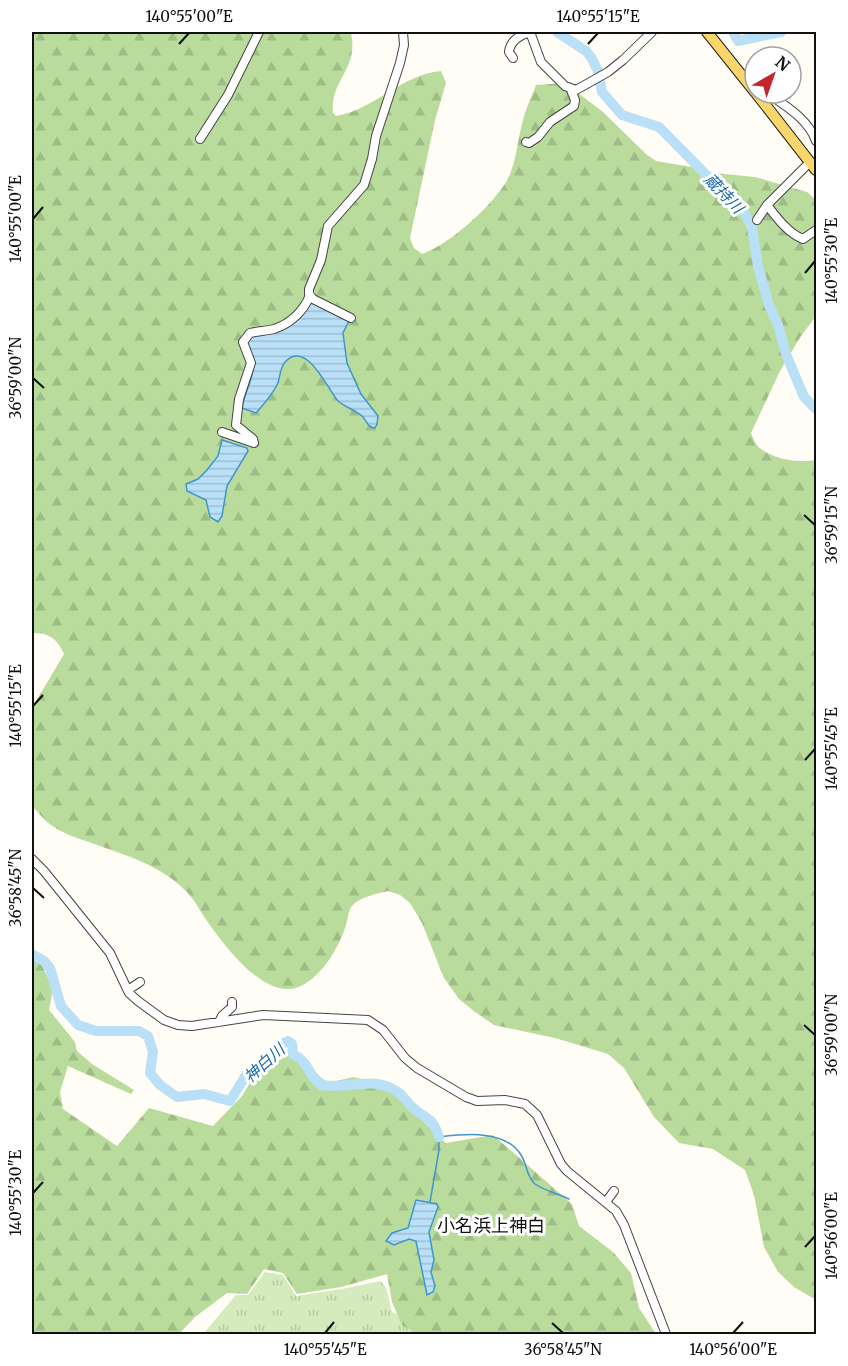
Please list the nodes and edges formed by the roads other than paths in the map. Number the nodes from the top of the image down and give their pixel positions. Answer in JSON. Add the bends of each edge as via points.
{"nodes":[{"id":1,"x":259,"y":32,"type":"edge"},
{"id":2,"x":403,"y":32,"type":"edge"},
{"id":3,"x":529,"y":32,"type":"edge"},
{"id":4,"x":652,"y":32,"type":"edge"},
{"id":5,"x":707,"y":32,"type":"edge"},
{"id":6,"x":513,"y":58,"type":"dead end"},
{"id":7,"x":743,"y":75,"type":"edge"},
{"id":8,"x":571,"y":90,"type":"junction"},
{"id":9,"x":765,"y":105,"type":"edge"},
{"id":10,"x":783,"y":105,"type":"edge"},
{"id":11,"x":200,"y":139,"type":"dead end"},
{"id":12,"x":816,"y":141,"type":"edge"},
{"id":13,"x":526,"y":142,"type":"dead end"},
{"id":14,"x":813,"y":166,"type":"edge"},
{"id":15,"x":767,"y":205,"type":"junction"},
{"id":16,"x":757,"y":220,"type":"dead end"},
{"id":17,"x":816,"y":230,"type":"edge"},
{"id":18,"x":310,"y":296,"type":"junction"},
{"id":19,"x":351,"y":318,"type":"dead end"},
{"id":20,"x":222,"y":432,"type":"dead end"},
{"id":21,"x":32,"y":859,"type":"edge"},
{"id":22,"x":140,"y":982,"type":"dead end"},
{"id":23,"x":128,"y":990,"type":"junction"},
{"id":24,"x":232,"y":1002,"type":"dead end"},
{"id":25,"x":219,"y":1022,"type":"junction"},
{"id":26,"x":614,"y":1191,"type":"dead end"},
{"id":27,"x":606,"y":1202,"type":"junction"},
{"id":28,"x":666,"y":1335,"type":"edge"}],
"edges":[{"from":1,"to":11,"type":"street","via":[[228,95]]},
{"from":2,"to":18,"type":"street","via":[[400,63],[369,171],[360,190],[328,226]]},
{"from":3,"to":6,"type":"street","via":[[509,48]]},
{"from":3,"to":8,"type":"street","via":[[541,62]]},
{"from":4,"to":8,"type":"street","via":[[608,72]]},
{"from":5,"to":7,"type":"main road"},
{"from":8,"to":13,"type":"street","via":[[574,106]]},
{"from":9,"to":14,"type":"main road"},
{"from":10,"to":12,"type":"street","via":[[811,128]]},
{"from":14,"to":15,"type":"street"},
{"from":15,"to":16,"type":"street"},
{"from":15,"to":17,"type":"street","via":[[800,238]]},
{"from":18,"to":19,"type":"street"},
{"from":18,"to":20,"type":"street","via":[[293,318],[277,328],[250,333],[243,342],[251,363],[236,422],[254,443]]},
{"from":21,"to":23,"type":"street","via":[[110,953]]},
{"from":22,"to":23,"type":"street"},
{"from":23,"to":25,"type":"street","via":[[138,1002],[170,1023],[192,1026]]},
{"from":24,"to":25,"type":"street"},
{"from":25,"to":27,"type":"street","via":[[263,1015],[360,1019],[375,1024],[405,1058],[454,1091],[477,1101],[525,1104],[537,1115],[561,1164]]},
{"from":26,"to":27,"type":"street"},
{"from":27,"to":28,"type":"street","via":[[624,1225]]}]}
